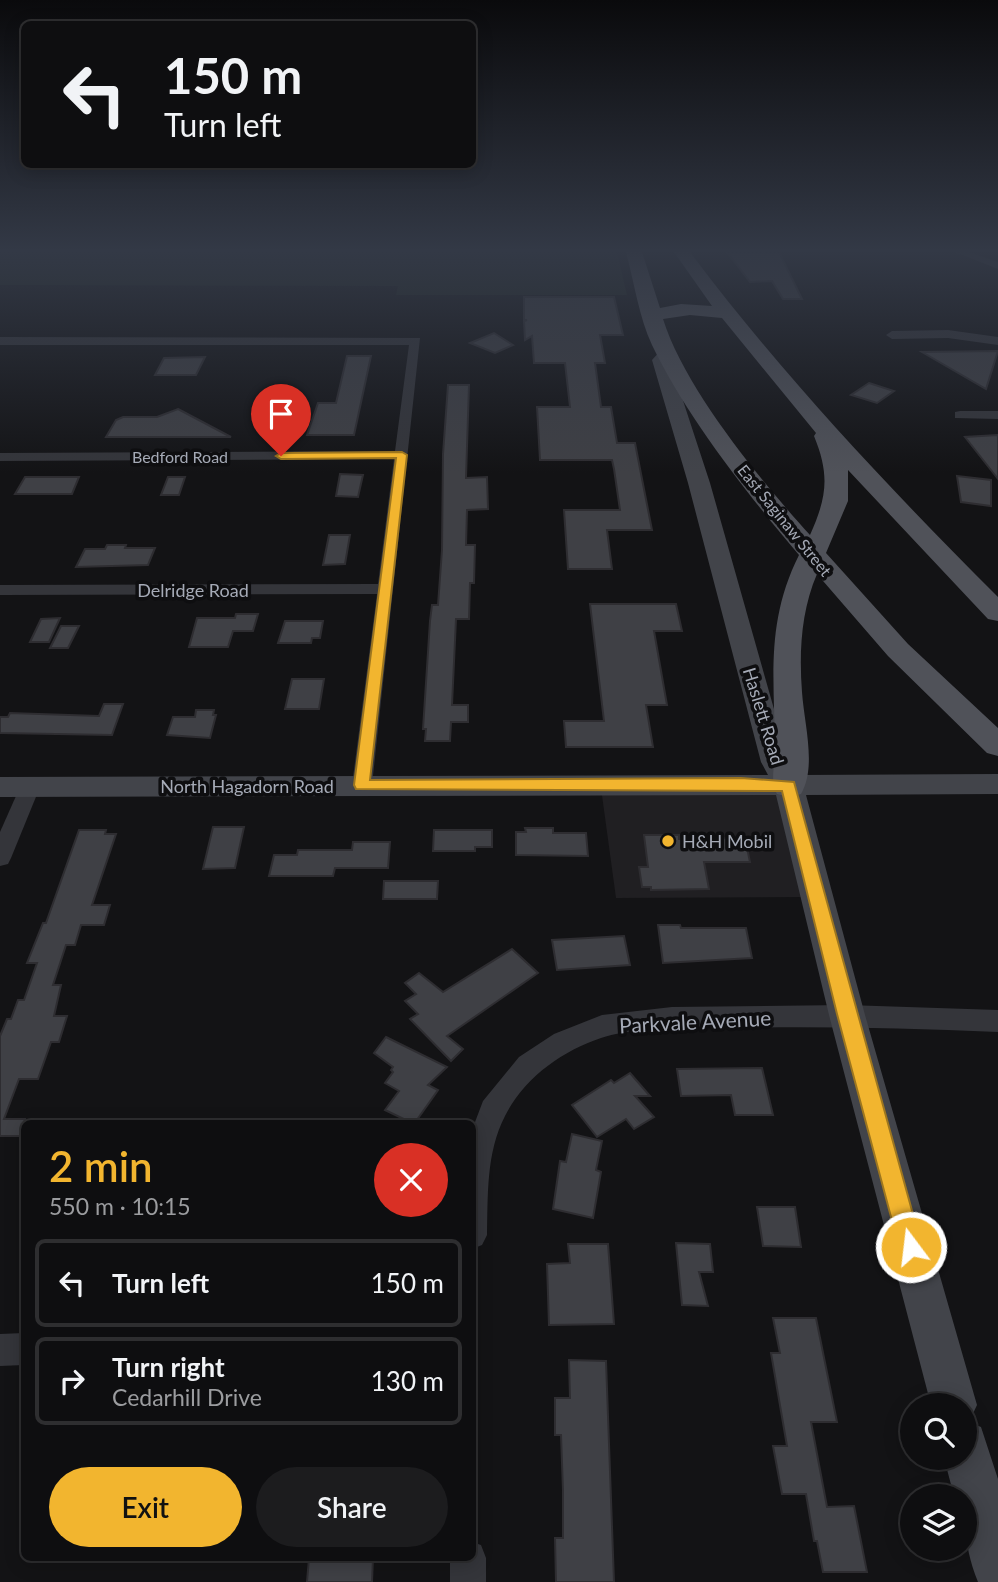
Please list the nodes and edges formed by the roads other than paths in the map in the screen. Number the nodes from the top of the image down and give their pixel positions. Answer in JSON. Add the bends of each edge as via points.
{"nodes":[{"id":1,"x":656,"y":326,"type":"edge"},
{"id":2,"x":738,"y":326,"type":"edge"},
{"id":3,"x":892,"y":335,"type":"dead end"},
{"id":4,"x":0,"y":341,"type":"edge"},
{"id":5,"x":998,"y":341,"type":"edge"},
{"id":6,"x":667,"y":354,"type":"junction"},
{"id":7,"x":960,"y":415,"type":"dead end"},
{"id":8,"x":998,"y":415,"type":"edge"},
{"id":9,"x":815,"y":419,"type":"junction"},
{"id":10,"x":402,"y":455,"type":"junction"},
{"id":11,"x":0,"y":457,"type":"edge"},
{"id":12,"x":812,"y":555,"type":"junction"},
{"id":13,"x":386,"y":589,"type":"junction"},
{"id":14,"x":0,"y":590,"type":"edge"},
{"id":15,"x":998,"y":613,"type":"edge"},
{"id":16,"x":998,"y":746,"type":"edge"},
{"id":17,"x":998,"y":784,"type":"edge"},
{"id":18,"x":362,"y":785,"type":"junction"},
{"id":19,"x":789,"y":786,"type":"junction"},
{"id":20,"x":0,"y":787,"type":"edge"},
{"id":21,"x":30,"y":787,"type":"junction"},
{"id":22,"x":0,"y":858,"type":"edge"},
{"id":23,"x":847,"y":1014,"type":"junction"},
{"id":24,"x":998,"y":1021,"type":"edge"},
{"id":25,"x":476,"y":1161,"type":"edge"},
{"id":26,"x":21,"y":1349,"type":"edge"},
{"id":27,"x":0,"y":1350,"type":"edge"},
{"id":28,"x":951,"y":1393,"type":"edge"},
{"id":29,"x":971,"y":1470,"type":"edge"},
{"id":30,"x":468,"y":1561,"type":"edge"},
{"id":31,"x":998,"y":1568,"type":"edge"},
{"id":32,"x":468,"y":1582,"type":"edge"}],
"edges":[{"from":1,"to":6,"type":"main road","name":"East Saginaw Street"},
{"from":2,"to":9,"type":"main road"},
{"from":3,"to":5,"type":"street","via":[[948,334]]},
{"from":4,"to":10,"type":"street","via":[[416,341]]},
{"from":6,"to":12,"type":"main road","name":"East Saginaw Street","via":[[764,499]]},
{"from":6,"to":19,"type":"main road","name":"Haslett Road","via":[[661,360],[775,762]]},
{"from":7,"to":8,"type":"street"},
{"from":9,"to":12,"type":"main road","via":[[829,444],[839,479],[833,513]]},
{"from":9,"to":15,"type":"main road"},
{"from":10,"to":11,"type":"street","name":"Bedford Road"},
{"from":10,"to":13,"type":"street"},
{"from":12,"to":16,"type":"main road","name":"East Saginaw Street","via":[[898,650]]},
{"from":12,"to":19,"type":"main road","via":[[794,601],[788,644],[794,761]]},
{"from":13,"to":14,"type":"street","name":"Delridge Road"},
{"from":13,"to":18,"type":"street"},
{"from":17,"to":19,"type":"main road","name":"North Hagadorn Road"},
{"from":18,"to":19,"type":"main road","name":"North Hagadorn Road"},
{"from":18,"to":21,"type":"main road","name":"North Hagadorn Road"},
{"from":19,"to":23,"type":"main road","name":"Haslett Road"},
{"from":20,"to":21,"type":"main road","name":"North Hagadorn Road"},
{"from":21,"to":22,"type":"street"},
{"from":23,"to":24,"type":"street","name":"Parkvale Avenue"},
{"from":23,"to":25,"type":"street","name":"Parkvale Avenue","via":[[672,1018],[602,1026],[564,1042],[528,1065],[493,1110]]},
{"from":23,"to":28,"type":"main road","name":"Haslett Road"},
{"from":26,"to":27,"type":"street"},
{"from":29,"to":31,"type":"main road"},
{"from":30,"to":32,"type":"street"}]}
